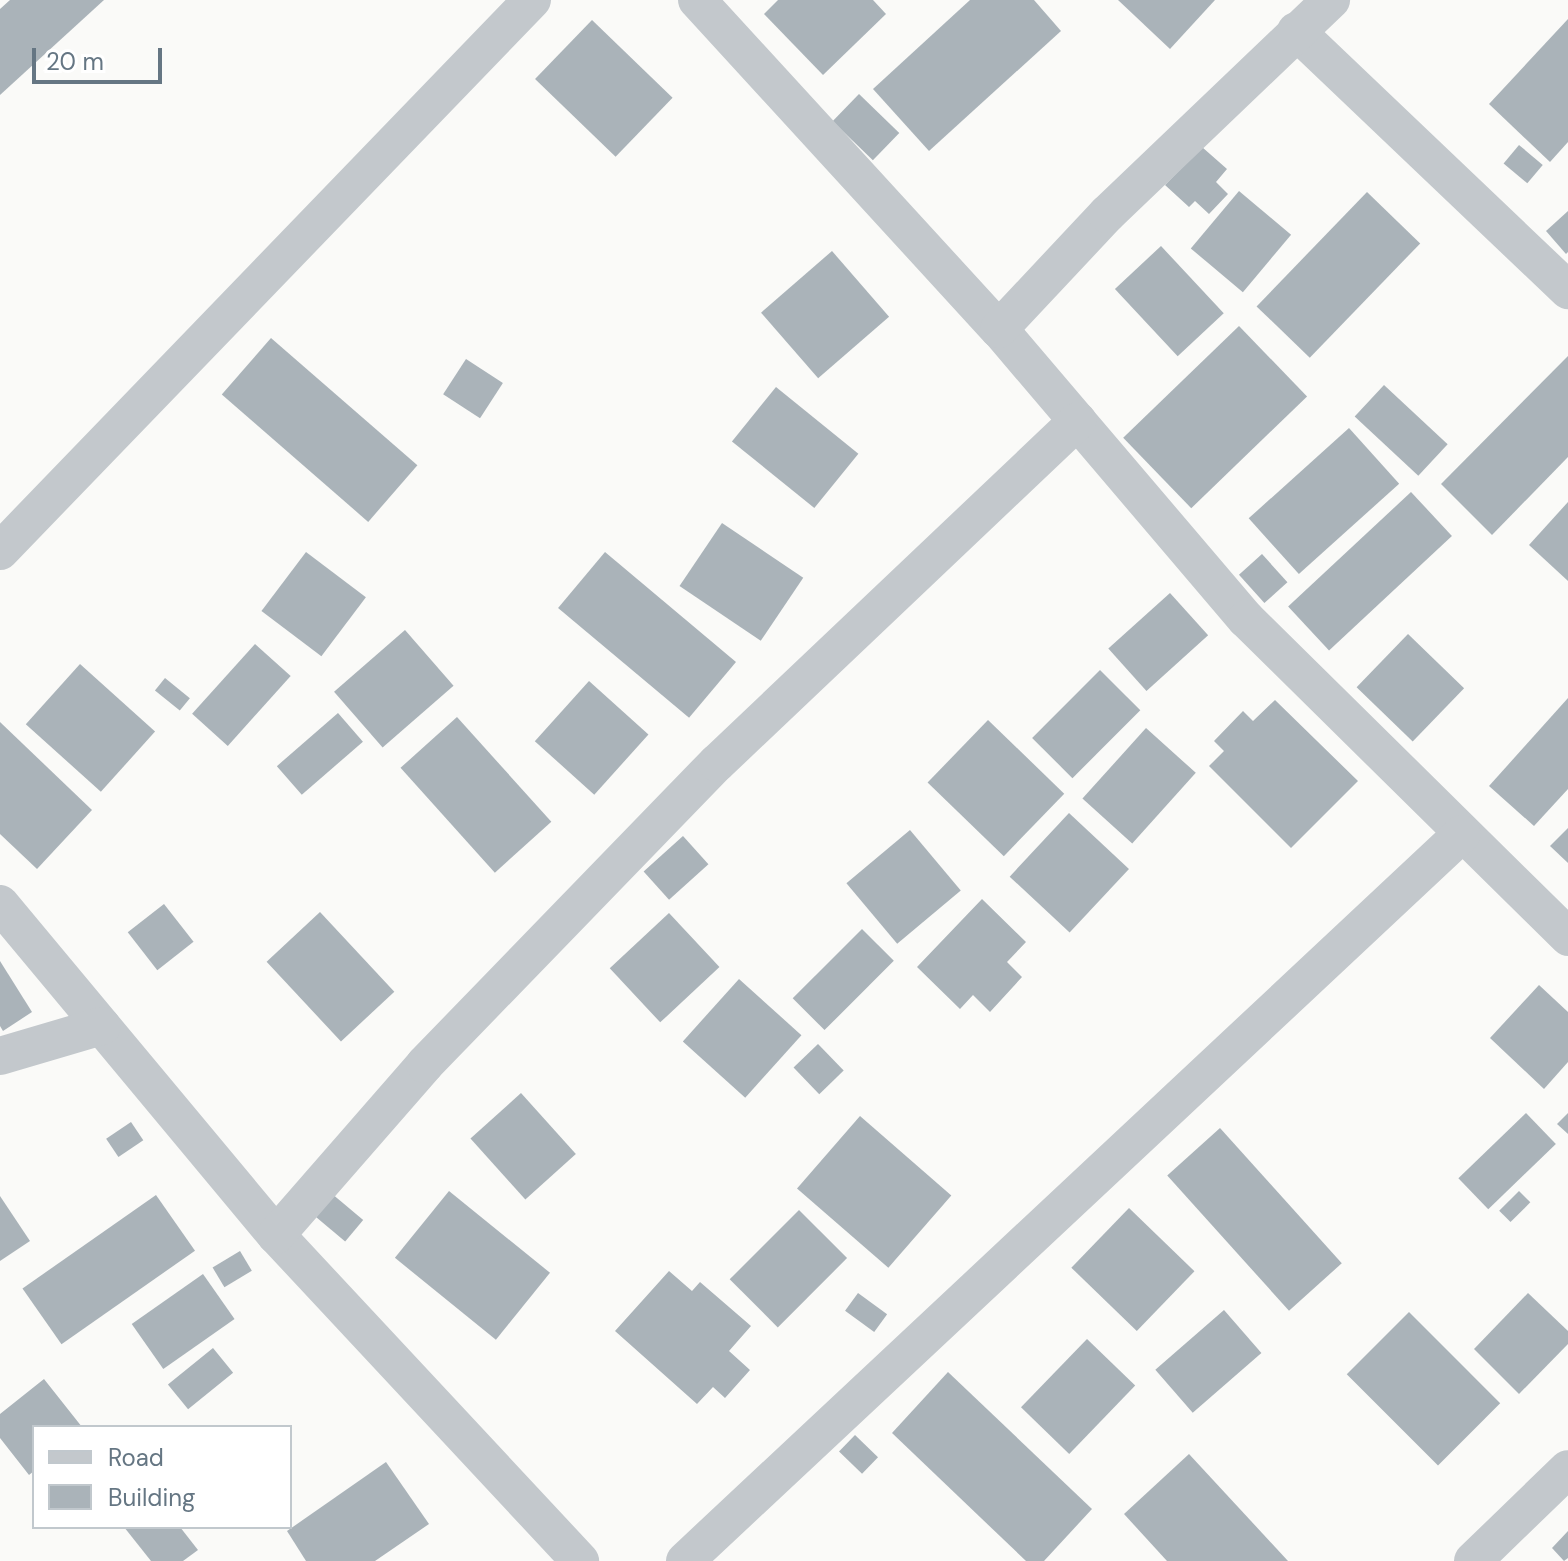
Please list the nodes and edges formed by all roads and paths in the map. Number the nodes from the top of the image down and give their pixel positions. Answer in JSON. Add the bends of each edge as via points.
{"nodes":[{"id":1,"x":532,"y":0,"type":"edge"},
{"id":2,"x":697,"y":0,"type":"edge"},
{"id":3,"x":1331,"y":0,"type":"edge"},
{"id":4,"x":1296,"y":31,"type":"junction"},
{"id":5,"x":1568,"y":290,"type":"edge"},
{"id":6,"x":999,"y":329,"type":"junction"},
{"id":7,"x":1078,"y":421,"type":"junction"},
{"id":8,"x":0,"y":551,"type":"edge"},
{"id":9,"x":1462,"y":834,"type":"junction"},
{"id":10,"x":0,"y":904,"type":"edge"},
{"id":11,"x":1568,"y":937,"type":"edge"},
{"id":12,"x":102,"y":1026,"type":"junction"},
{"id":13,"x":0,"y":1056,"type":"edge"},
{"id":14,"x":276,"y":1235,"type":"junction"},
{"id":15,"x":1568,"y":1469,"type":"edge"},
{"id":16,"x":580,"y":1561,"type":"edge"},
{"id":17,"x":685,"y":1561,"type":"edge"},
{"id":18,"x":1473,"y":1561,"type":"edge"}],
"edges":[{"from":1,"to":8,"type":"street"},
{"from":2,"to":6,"type":"street"},
{"from":3,"to":4,"type":"street"},
{"from":4,"to":5,"type":"street"},
{"from":4,"to":6,"type":"street","via":[[1107,214]]},
{"from":6,"to":7,"type":"street"},
{"from":7,"to":9,"type":"street","via":[[1246,619]]},
{"from":7,"to":14,"type":"street","via":[[717,763],[425,1064]]},
{"from":9,"to":11,"type":"street"},
{"from":9,"to":17,"type":"street"},
{"from":10,"to":12,"type":"street"},
{"from":12,"to":13,"type":"street"},
{"from":12,"to":14,"type":"street"},
{"from":14,"to":16,"type":"street"},
{"from":15,"to":18,"type":"street"}]}
